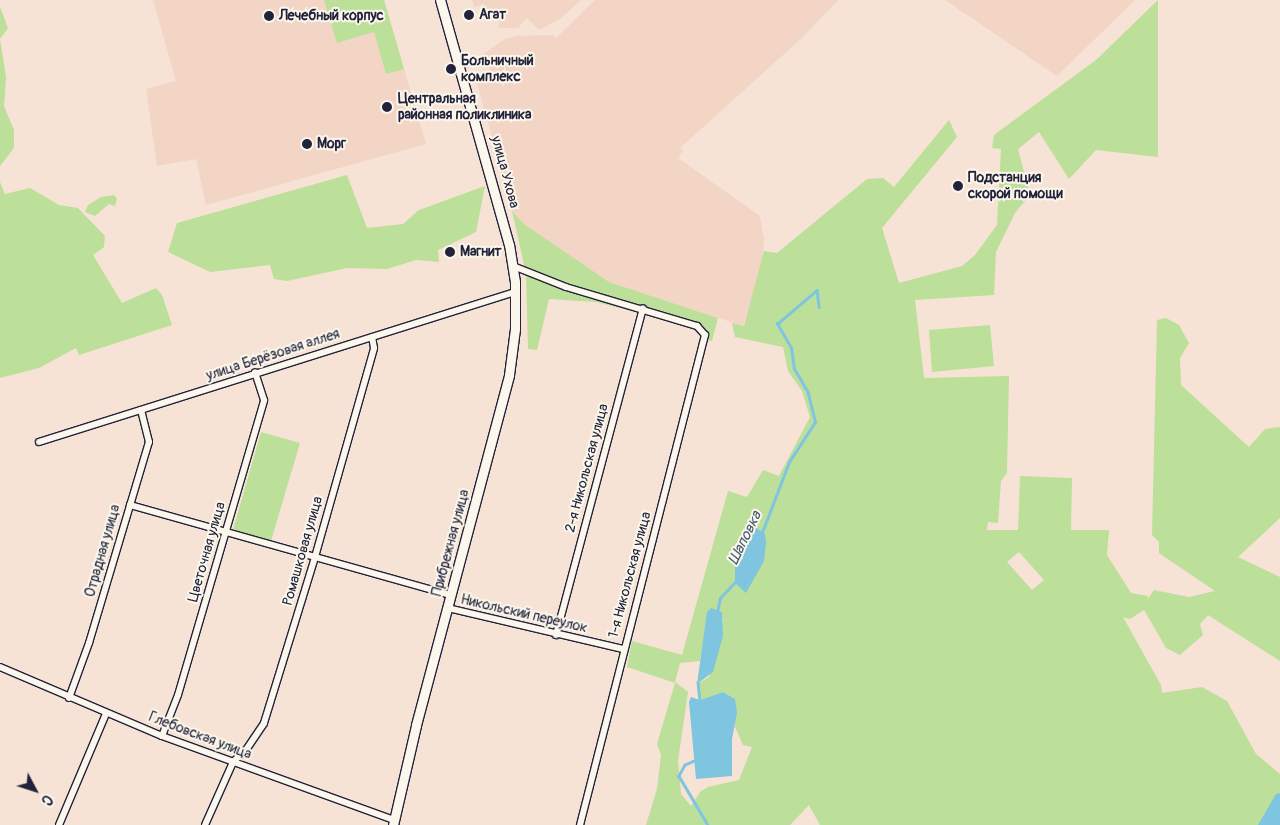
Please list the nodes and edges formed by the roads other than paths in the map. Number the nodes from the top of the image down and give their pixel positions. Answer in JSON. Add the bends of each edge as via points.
{"nodes":[{"id":1,"x":440,"y":0,"type":"edge"},
{"id":2,"x":513,"y":266,"type":"junction"},
{"id":3,"x":515,"y":292,"type":"junction"},
{"id":4,"x":643,"y":308,"type":"junction"},
{"id":5,"x":372,"y":337,"type":"junction"},
{"id":6,"x":256,"y":372,"type":"junction"},
{"id":7,"x":141,"y":410,"type":"junction"},
{"id":8,"x":38,"y":442,"type":"dead end"},
{"id":9,"x":130,"y":505,"type":"junction"},
{"id":10,"x":226,"y":532,"type":"junction"},
{"id":11,"x":315,"y":557,"type":"junction"},
{"id":12,"x":451,"y":595,"type":"junction"},
{"id":13,"x":448,"y":608,"type":"junction"},
{"id":14,"x":556,"y":635,"type":"junction"},
{"id":15,"x":623,"y":649,"type":"junction"},
{"id":16,"x":0,"y":667,"type":"edge"},
{"id":17,"x":69,"y":698,"type":"junction"},
{"id":18,"x":106,"y":714,"type":"junction"},
{"id":19,"x":162,"y":736,"type":"junction"},
{"id":20,"x":233,"y":762,"type":"junction"},
{"id":21,"x":394,"y":822,"type":"edge"},
{"id":22,"x":59,"y":825,"type":"edge"},
{"id":23,"x":205,"y":825,"type":"edge"},
{"id":24,"x":580,"y":825,"type":"edge"}],
"edges":[{"from":1,"to":2,"type":"street","name":"улица Ухова","via":[[488,160]]},
{"from":2,"to":3,"type":"street","name":"Прибрежная улица"},
{"from":2,"to":4,"type":"street","via":[[566,287]]},
{"from":3,"to":5,"type":"street","name":"улица Берёзовая аллея"},
{"from":3,"to":12,"type":"street","name":"Прибрежная улица","via":[[515,338],[509,375]]},
{"from":4,"to":14,"type":"street","name":"2-я Никольская улица"},
{"from":4,"to":15,"type":"street","name":"1-я Никольская улица","via":[[698,326],[704,332],[703,349]]},
{"from":5,"to":6,"type":"street","name":"улица Берёзовая аллея"},
{"from":5,"to":11,"type":"street","name":"Ромашковая улица","via":[[374,348]]},
{"from":6,"to":7,"type":"street","name":"улица Берёзовая аллея"},
{"from":6,"to":10,"type":"street","name":"Цветочная улица","via":[[264,400]]},
{"from":7,"to":8,"type":"street","name":"улица Берёзовая аллея"},
{"from":7,"to":9,"type":"street","name":"Отрадная улица","via":[[149,442]]},
{"from":9,"to":10,"type":"street"},
{"from":9,"to":17,"type":"street","name":"Отрадная улица"},
{"from":10,"to":11,"type":"street"},
{"from":10,"to":19,"type":"street","name":"Цветочная улица","via":[[178,695]]},
{"from":11,"to":12,"type":"street"},
{"from":11,"to":20,"type":"street","name":"Ромашковая улица","via":[[264,723],[246,750]]},
{"from":12,"to":13,"type":"street","name":"Прибрежная улица"},
{"from":13,"to":14,"type":"street","name":"Никольский переулок"},
{"from":13,"to":21,"type":"street","name":"Прибрежная улица"},
{"from":14,"to":15,"type":"street","name":"Никольский переулок"},
{"from":15,"to":24,"type":"street","name":"1-я Никольская улица"},
{"from":16,"to":17,"type":"street","name":"Глебовская улица"},
{"from":17,"to":18,"type":"street","name":"Глебовская улица"},
{"from":18,"to":19,"type":"street","name":"Глебовская улица"},
{"from":18,"to":22,"type":"street"},
{"from":19,"to":20,"type":"street","name":"Глебовская улица"},
{"from":20,"to":21,"type":"street","name":"Глебовская улица"},
{"from":20,"to":23,"type":"street","name":"Ромашковая улица"}]}
